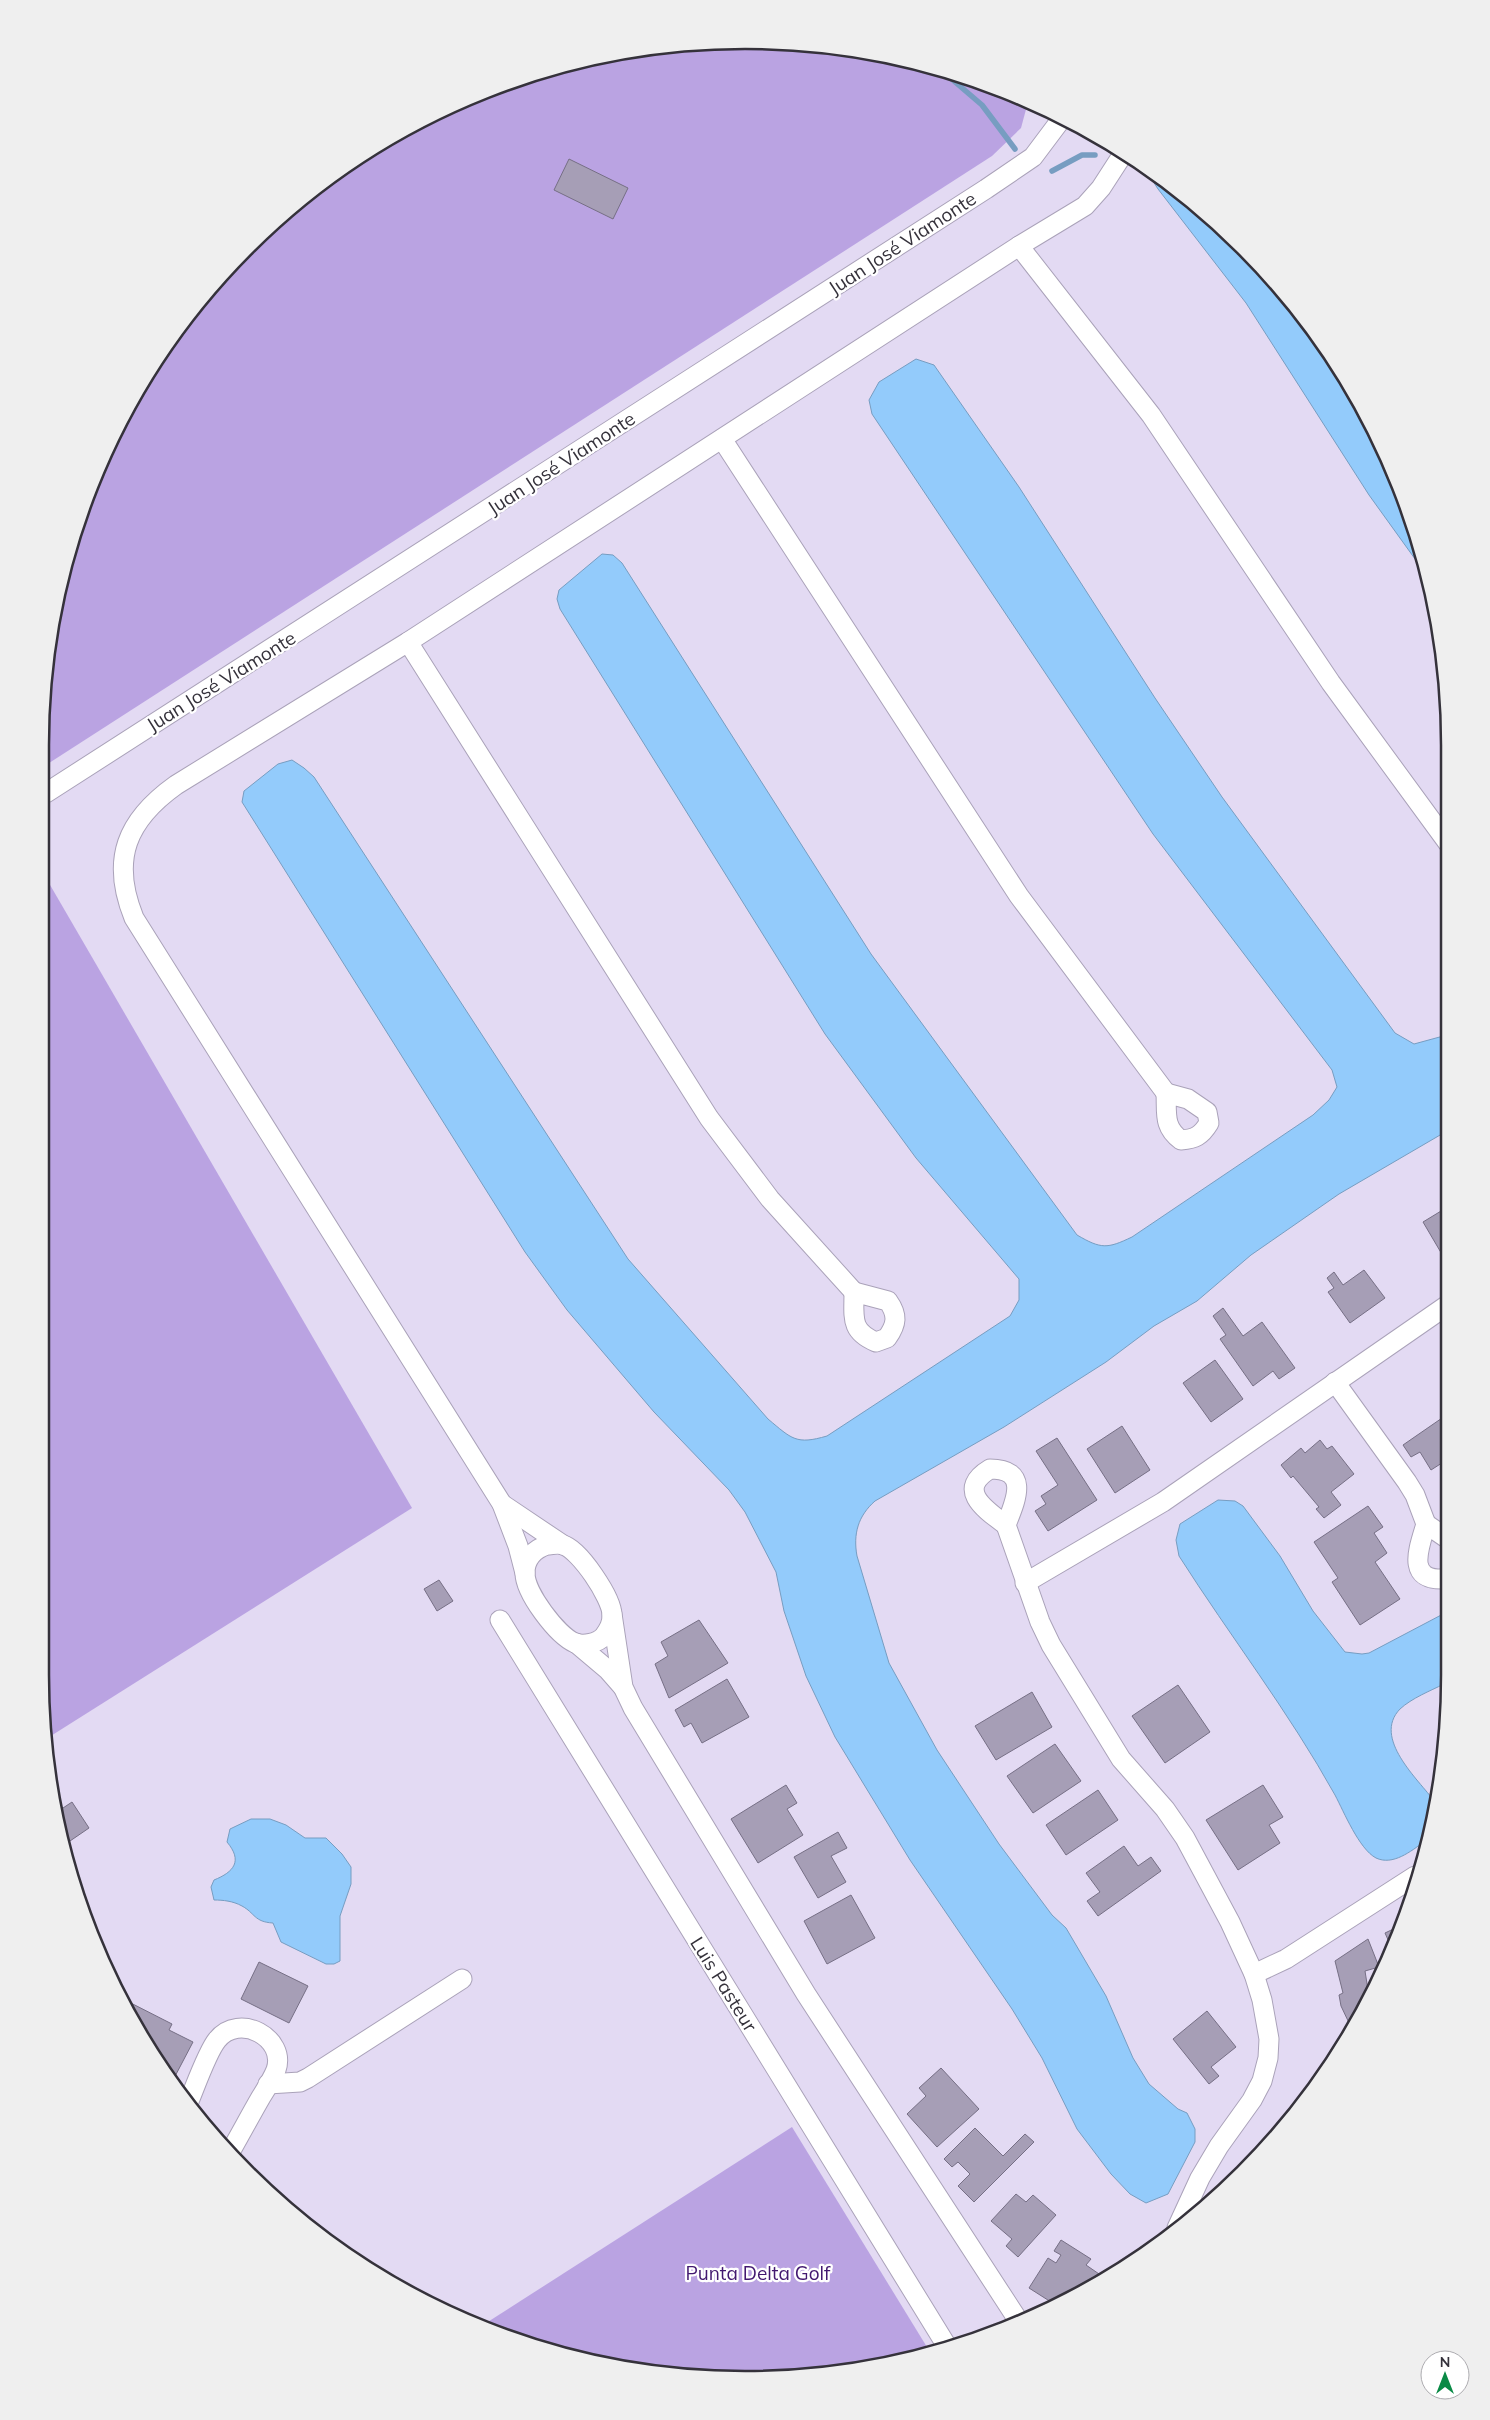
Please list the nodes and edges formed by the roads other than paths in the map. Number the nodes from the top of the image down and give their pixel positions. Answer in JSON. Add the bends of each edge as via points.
{"nodes":[{"id":1,"x":1058,"y":124,"type":"edge"},
{"id":2,"x":1120,"y":159,"type":"edge"},
{"id":3,"x":1019,"y":246,"type":"junction"},
{"id":4,"x":722,"y":439,"type":"junction"},
{"id":5,"x":408,"y":642,"type":"junction"},
{"id":6,"x":49,"y":791,"type":"edge"},
{"id":7,"x":1441,"y":832,"type":"edge"},
{"id":8,"x":1166,"y":1092,"type":"dead end"},
{"id":9,"x":854,"y":1292,"type":"dead end"},
{"id":10,"x":1441,"y":1309,"type":"edge"},
{"id":11,"x":1335,"y":1382,"type":"junction"},
{"id":12,"x":502,"y":1504,"type":"junction"},
{"id":13,"x":1426,"y":1524,"type":"junction"},
{"id":14,"x":1006,"y":1525,"type":"dead end"},
{"id":15,"x":1441,"y":1534,"type":"edge"},
{"id":16,"x":563,"y":1544,"type":"junction"},
{"id":17,"x":525,"y":1573,"type":"junction"},
{"id":18,"x":1441,"y":1579,"type":"edge"},
{"id":19,"x":1025,"y":1583,"type":"junction"},
{"id":20,"x":612,"y":1614,"type":"junction"},
{"id":21,"x":500,"y":1620,"type":"dead end"},
{"id":22,"x":576,"y":1643,"type":"junction"},
{"id":23,"x":623,"y":1687,"type":"junction"},
{"id":24,"x":1410,"y":1879,"type":"edge"},
{"id":25,"x":1254,"y":1974,"type":"junction"},
{"id":26,"x":462,"y":1979,"type":"dead end"},
{"id":27,"x":268,"y":2084,"type":"junction"},
{"id":28,"x":191,"y":2097,"type":"edge"},
{"id":29,"x":233,"y":2146,"type":"edge"},
{"id":30,"x":1184,"y":2214,"type":"edge"},
{"id":31,"x":1015,"y":2316,"type":"edge"},
{"id":32,"x":944,"y":2342,"type":"edge"}],
"edges":[{"from":1,"to":6,"type":"street","name":"Juan José Viamonte","via":[[1033,157]]},
{"from":2,"to":3,"type":"street","via":[[1085,206]]},
{"from":3,"to":4,"type":"street"},
{"from":3,"to":7,"type":"street","via":[[1151,415],[1331,683]]},
{"from":4,"to":5,"type":"street"},
{"from":4,"to":8,"type":"street","via":[[1019,896]]},
{"from":5,"to":9,"type":"street","via":[[709,1118],[770,1199]]},
{"from":5,"to":12,"type":"street","via":[[153,801],[129,836],[123,874],[125,896],[134,918]]},
{"from":10,"to":11,"type":"street"},
{"from":11,"to":13,"type":"street","via":[[1407,1482]]},
{"from":11,"to":19,"type":"street","via":[[1163,1502]]},
{"from":12,"to":16,"type":"street"},
{"from":12,"to":17,"type":"street"},
{"from":13,"to":15,"type":"street"},
{"from":13,"to":18,"type":"street","via":[[1417,1564],[1420,1572],[1428,1577]]},
{"from":14,"to":19,"type":"street"},
{"from":16,"to":17,"type":"street","via":[[547,1544],[536,1549],[528,1559]]},
{"from":16,"to":20,"type":"street","via":[[597,1580]]},
{"from":17,"to":22,"type":"street","via":[[532,1592],[552,1625]]},
{"from":19,"to":25,"type":"street","via":[[1051,1646],[1121,1759],[1165,1808],[1185,1838]]},
{"from":20,"to":22,"type":"street","via":[[610,1628],[600,1640]]},
{"from":20,"to":23,"type":"street"},
{"from":21,"to":32,"type":"street","name":"Luis Pasteur"},
{"from":22,"to":23,"type":"street"},
{"from":23,"to":31,"type":"street","via":[[806,1994]]},
{"from":24,"to":25,"type":"street","via":[[1286,1959]]},
{"from":25,"to":30,"type":"street","via":[[1269,2039],[1262,2081],[1205,2170]]},
{"from":26,"to":27,"type":"street","via":[[308,2078],[300,2082]]},
{"from":27,"to":28,"type":"street","via":[[276,2069],[275,2051],[267,2037],[253,2029],[237,2028],[217,2040]]},
{"from":27,"to":29,"type":"street"}]}
